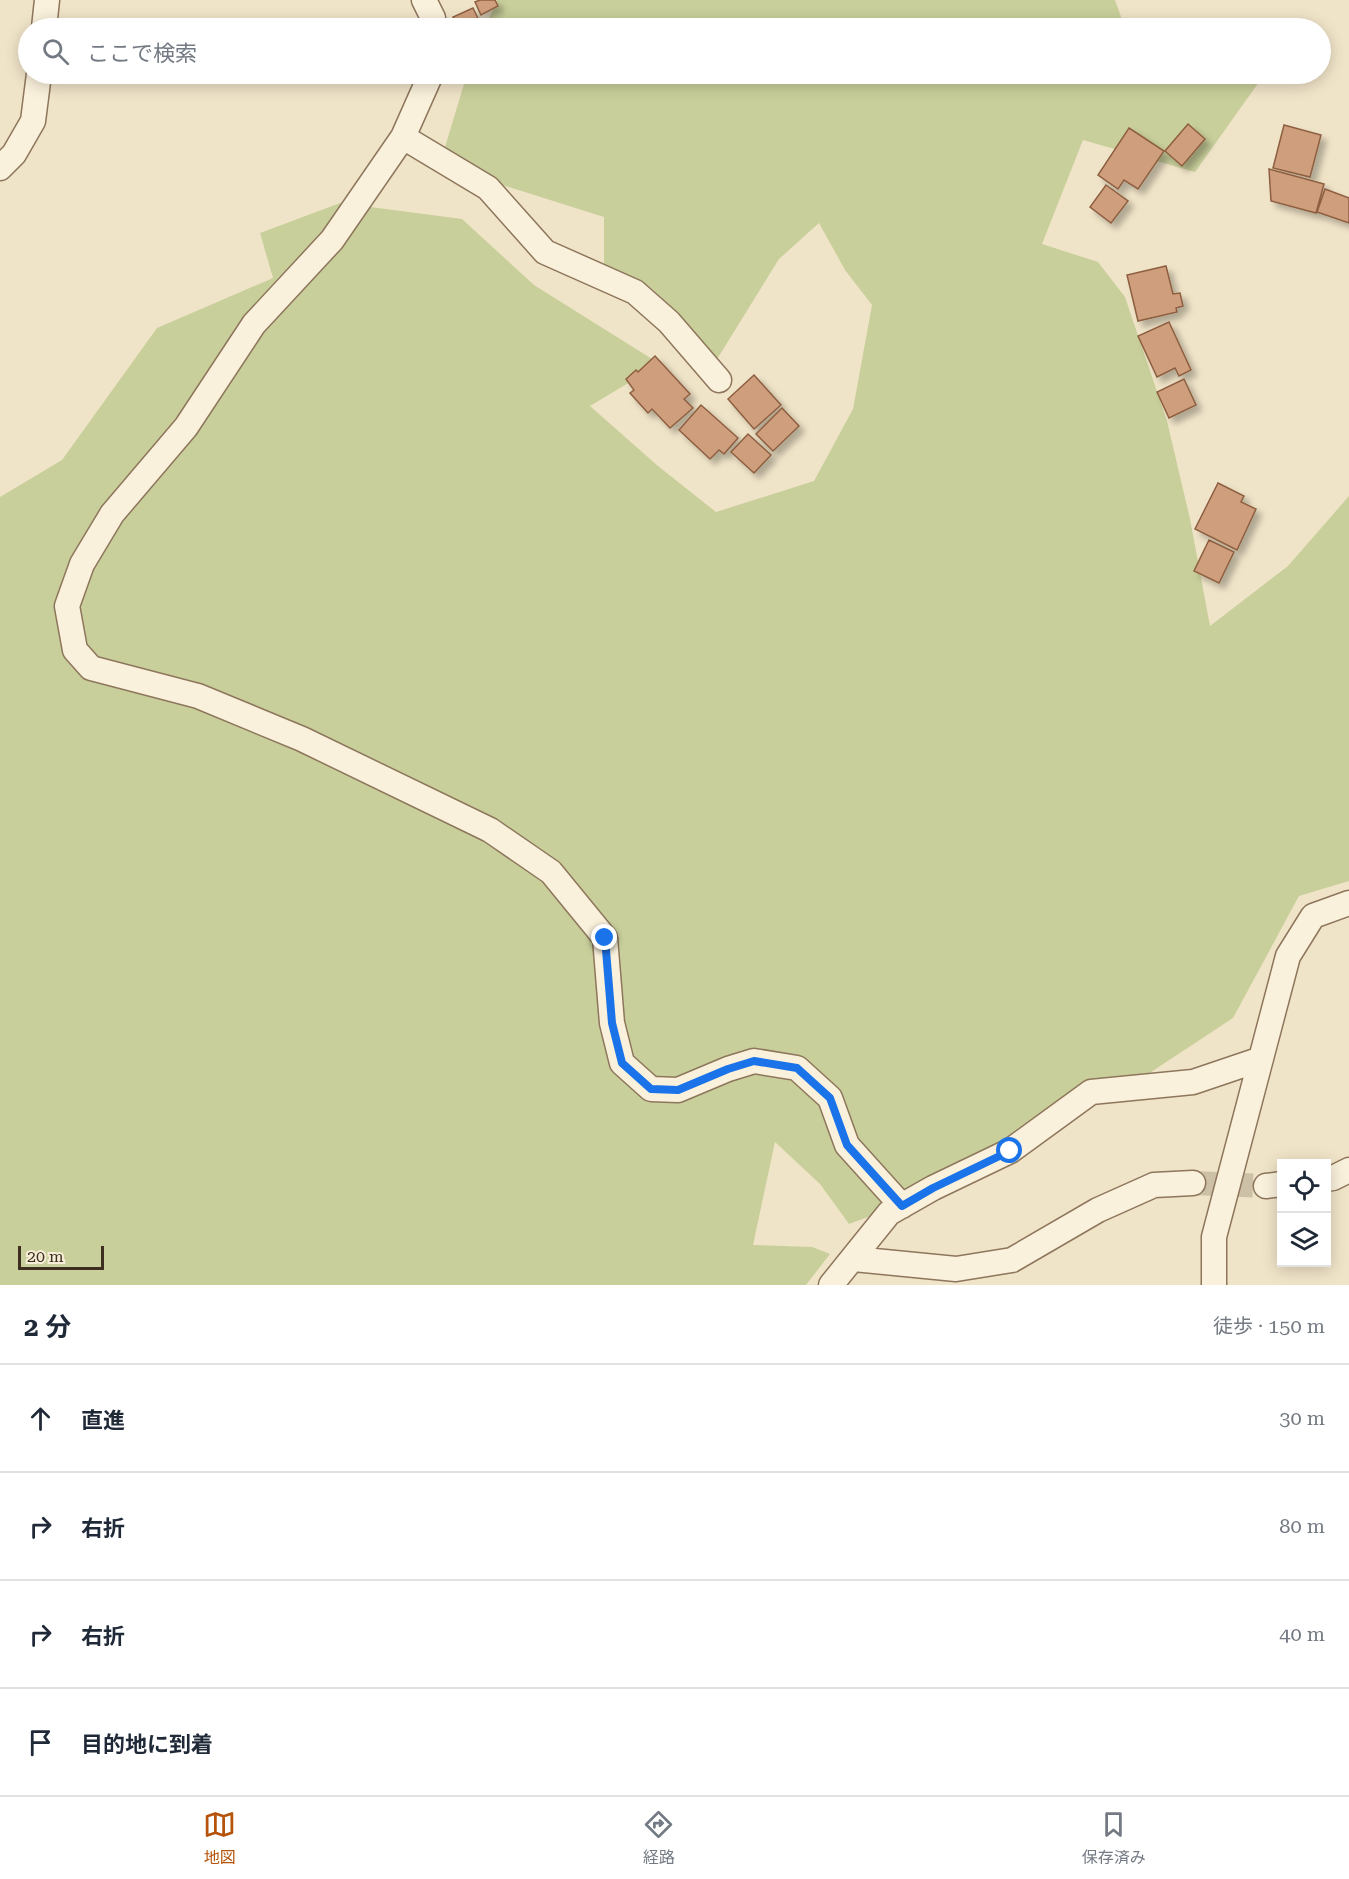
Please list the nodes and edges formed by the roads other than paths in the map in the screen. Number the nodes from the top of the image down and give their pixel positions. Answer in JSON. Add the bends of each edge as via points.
{"nodes":[{"id":1,"x":47,"y":0,"type":"edge"},
{"id":2,"x":424,"y":0,"type":"edge"},
{"id":3,"x":45,"y":18,"type":"edge"},
{"id":4,"x":434,"y":18,"type":"edge"},
{"id":5,"x":38,"y":84,"type":"edge"},
{"id":6,"x":427,"y":84,"type":"edge"},
{"id":7,"x":403,"y":137,"type":"junction"},
{"id":8,"x":0,"y":168,"type":"edge"},
{"id":9,"x":718,"y":380,"type":"dead end"},
{"id":10,"x":1349,"y":903,"type":"edge"},
{"id":11,"x":1261,"y":1059,"type":"junction"},
{"id":12,"x":1349,"y":1170,"type":"edge"},
{"id":13,"x":1331,"y":1178,"type":"edge"},
{"id":14,"x":1193,"y":1183,"type":"tunnel mouth"},
{"id":15,"x":902,"y":1206,"type":"junction"},
{"id":16,"x":854,"y":1259,"type":"junction"},
{"id":17,"x":831,"y":1285,"type":"edge"},
{"id":18,"x":1214,"y":1285,"type":"edge"}],
"edges":[{"from":1,"to":3,"type":"street"},
{"from":2,"to":4,"type":"street"},
{"from":5,"to":8,"type":"street","via":[[33,122],[14,154]]},
{"from":6,"to":7,"type":"street"},
{"from":7,"to":9,"type":"street","via":[[488,188],[545,252],[635,292],[669,322]]},
{"from":7,"to":15,"type":"street","via":[[332,240],[254,324],[186,427],[112,514],[82,564],[67,606],[75,650],[91,668],[198,696],[302,739],[490,830],[551,872],[605,938],[612,1023],[622,1063],[636,1076],[651,1089],[678,1090],[754,1061],[797,1068],[830,1098],[847,1145]]},
{"from":10,"to":11,"type":"street","via":[[1314,916],[1288,956]]},
{"from":11,"to":15,"type":"street","via":[[1194,1082],[1091,1092],[1010,1151]]},
{"from":11,"to":18,"type":"street","via":[[1214,1237]]},
{"from":12,"to":13,"type":"street"},
{"from":14,"to":16,"type":"street","via":[[1154,1185],[1098,1210],[1012,1260],[956,1269]]},
{"from":15,"to":16,"type":"street","via":[[889,1214]]},
{"from":16,"to":17,"type":"street"}]}
